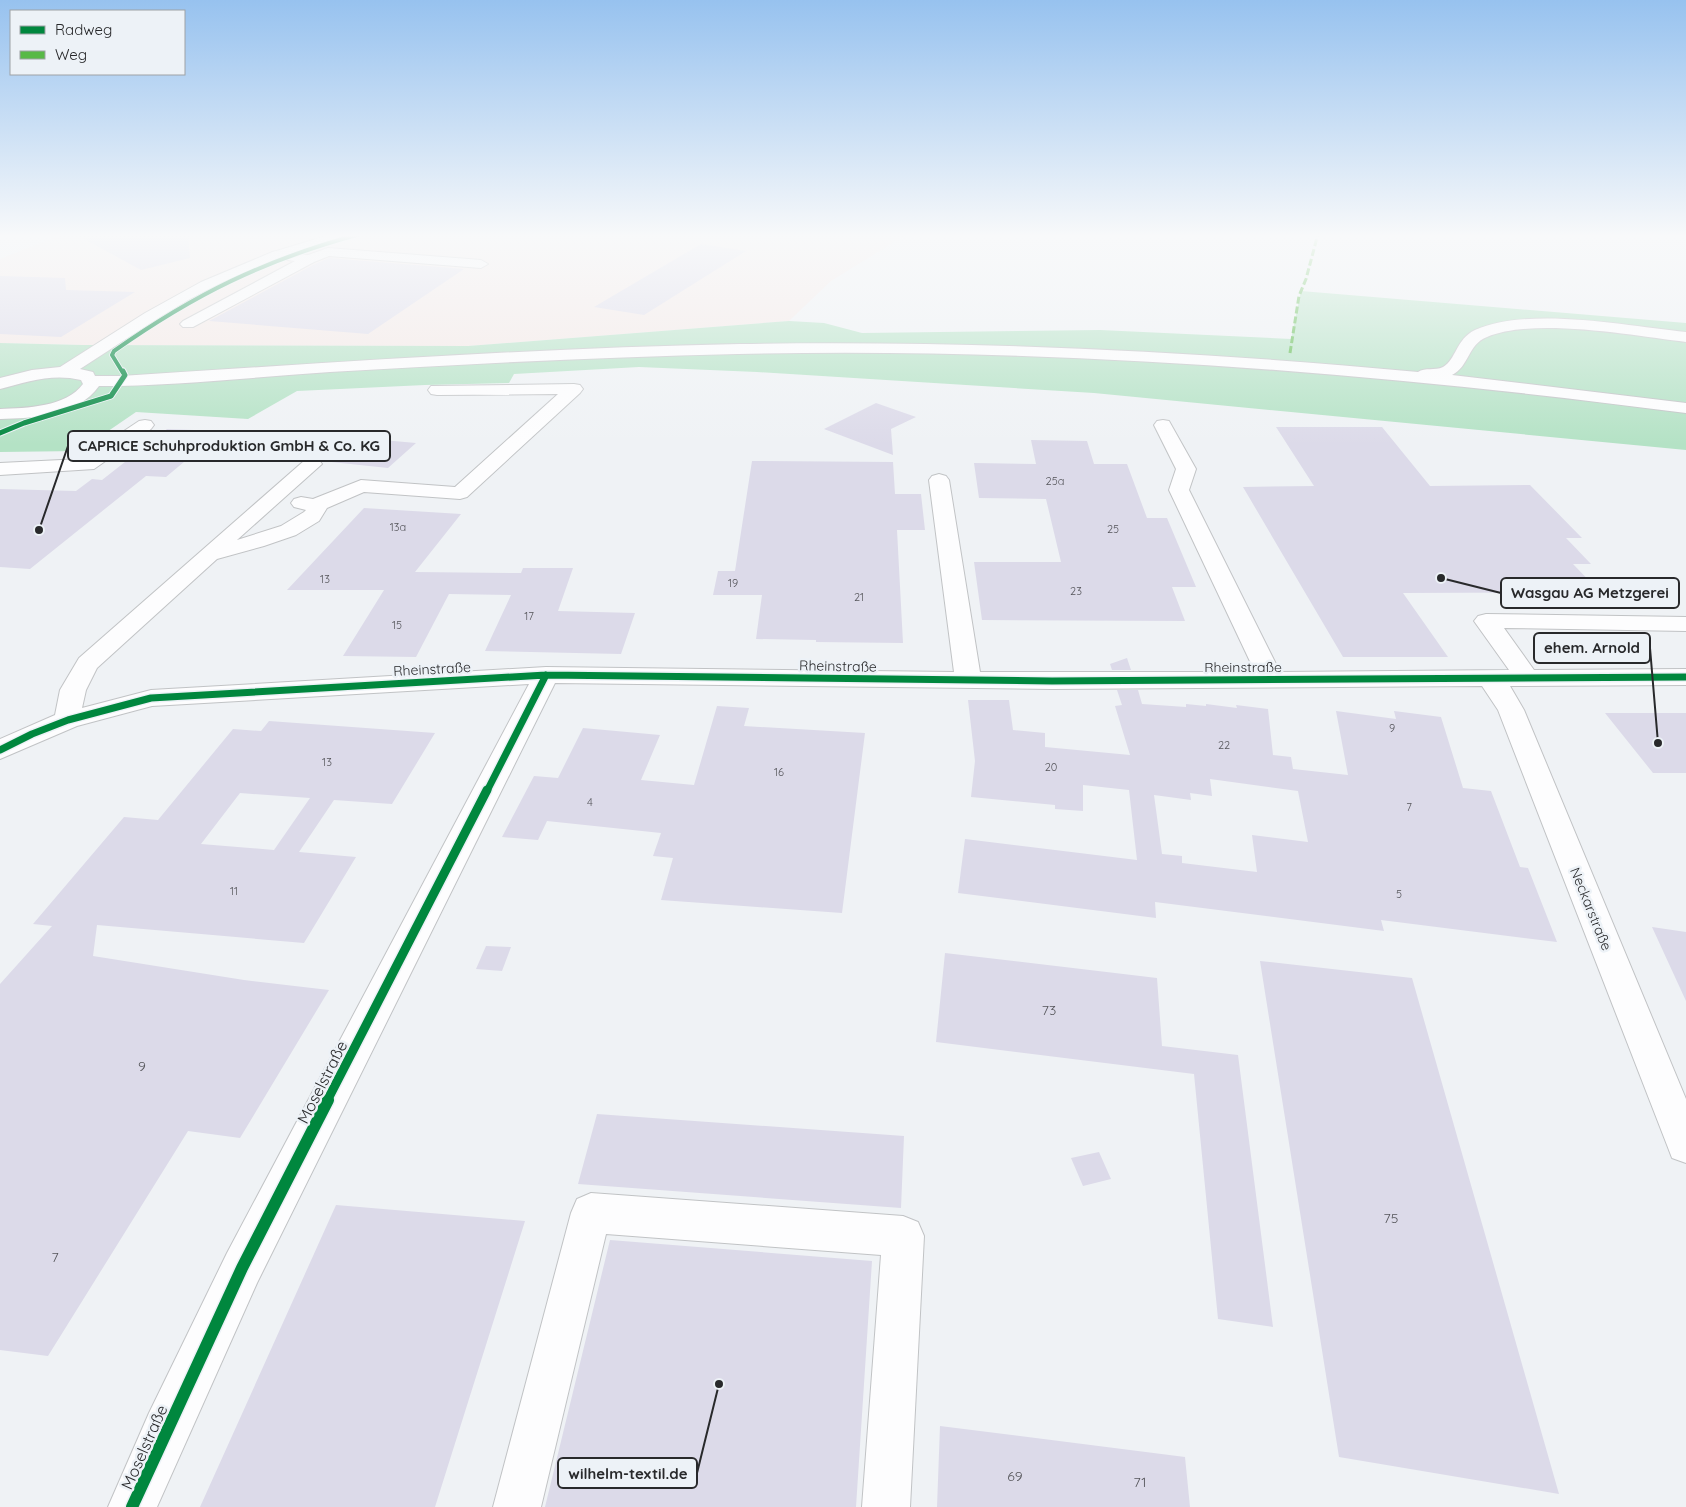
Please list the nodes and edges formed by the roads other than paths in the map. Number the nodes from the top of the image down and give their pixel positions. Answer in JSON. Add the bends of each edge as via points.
{"nodes":[{"id":1,"x":172,"y":304,"type":"edge"},
{"id":2,"x":225,"y":304,"type":"edge"},
{"id":3,"x":188,"y":324,"type":"dead end"},
{"id":4,"x":1686,"y":337,"type":"edge"},
{"id":5,"x":1463,"y":348,"type":"junction"},
{"id":6,"x":64,"y":372,"type":"junction"},
{"id":7,"x":1411,"y":375,"type":"junction"},
{"id":8,"x":0,"y":384,"type":"edge"},
{"id":9,"x":87,"y":388,"type":"junction"},
{"id":10,"x":437,"y":390,"type":"dead end"},
{"id":11,"x":1607,"y":397,"type":"junction"},
{"id":12,"x":1686,"y":408,"type":"edge"},
{"id":13,"x":0,"y":414,"type":"edge"},
{"id":14,"x":145,"y":425,"type":"dead end"},
{"id":15,"x":1163,"y":425,"type":"dead end"},
{"id":16,"x":312,"y":464,"type":"dead end"},
{"id":17,"x":0,"y":469,"type":"edge"},
{"id":18,"x":939,"y":480,"type":"dead end"},
{"id":19,"x":270,"y":499,"type":"junction"},
{"id":20,"x":315,"y":506,"type":"junction"},
{"id":21,"x":212,"y":553,"type":"junction"},
{"id":22,"x":1686,"y":624,"type":"edge"},
{"id":23,"x":546,"y":675,"type":"junction"},
{"id":24,"x":1686,"y":677,"type":"edge"},
{"id":25,"x":1490,"y":678,"type":"junction"},
{"id":26,"x":1527,"y":678,"type":"junction"},
{"id":27,"x":968,"y":680,"type":"junction"},
{"id":28,"x":1270,"y":680,"type":"junction"},
{"id":29,"x":68,"y":720,"type":"junction"},
{"id":30,"x":0,"y":750,"type":"edge"},
{"id":31,"x":1686,"y":1145,"type":"edge"},
{"id":32,"x":132,"y":1507,"type":"edge"},
{"id":33,"x":517,"y":1507,"type":"edge"},
{"id":34,"x":886,"y":1507,"type":"edge"}],
"edges":[{"from":1,"to":6,"type":"main road"},
{"from":2,"to":3,"type":"main road"},
{"from":4,"to":5,"type":"main road","via":[[1529,325],[1482,333]]},
{"from":5,"to":7,"type":"main road","via":[[1448,371]]},
{"from":5,"to":11,"type":"main road","via":[[1481,365],[1521,381]]},
{"from":6,"to":8,"type":"main road","via":[[27,376]]},
{"from":6,"to":9,"type":"main road","via":[[87,376]]},
{"from":7,"to":9,"type":"main road","via":[[1160,357],[856,348],[585,353],[337,367]]},
{"from":7,"to":11,"type":"main road"},
{"from":9,"to":13,"type":"main road","via":[[60,405]]},
{"from":10,"to":20,"type":"main road","via":[[574,389],[460,493],[361,486]]},
{"from":11,"to":12,"type":"main road"},
{"from":14,"to":17,"type":"main road","via":[[87,465]]},
{"from":15,"to":28,"type":"main road","via":[[1186,469],[1179,490]]},
{"from":16,"to":19,"type":"main road"},
{"from":18,"to":27,"type":"main road"},
{"from":19,"to":20,"type":"main road"},
{"from":19,"to":21,"type":"main road"},
{"from":20,"to":21,"type":"main road","via":[[316,514],[303,524]]},
{"from":21,"to":29,"type":"main road","via":[[88,663],[74,684]]},
{"from":22,"to":26,"type":"main road","via":[[1486,621]]},
{"from":23,"to":27,"type":"main road","name":"Rheinstraße"},
{"from":23,"to":29,"type":"main road","name":"Rheinstraße","via":[[151,698]]},
{"from":23,"to":32,"type":"main road","name":"Moselstraße","via":[[242,1268]]},
{"from":24,"to":26,"type":"main road","name":"Rheinstraße"},
{"from":25,"to":26,"type":"main road","name":"Rheinstraße"},
{"from":25,"to":28,"type":"main road","name":"Rheinstraße"},
{"from":25,"to":31,"type":"main road","name":"Neckarstraße","via":[[1511,710]]},
{"from":27,"to":28,"type":"main road","name":"Rheinstraße"},
{"from":29,"to":30,"type":"main road","name":"Rheinstraße"},
{"from":33,"to":34,"type":"main road","via":[[591,1213],[903,1236]]}]}
